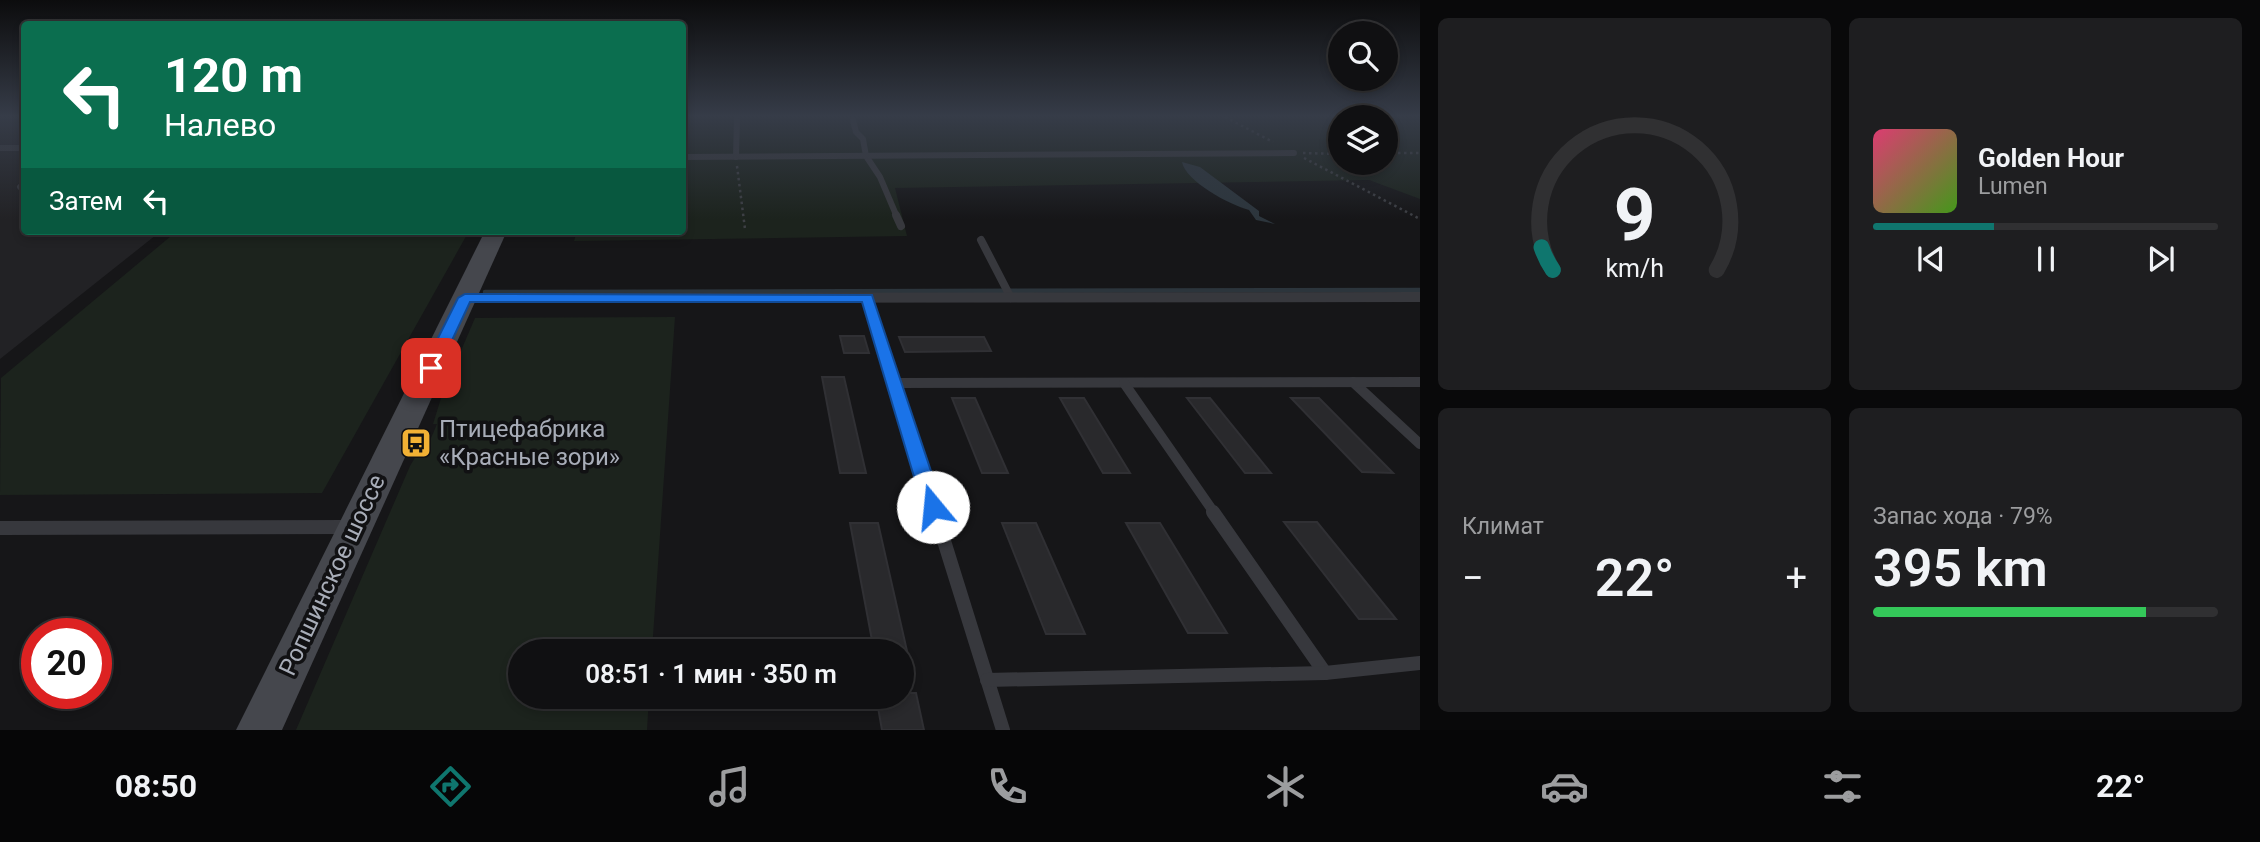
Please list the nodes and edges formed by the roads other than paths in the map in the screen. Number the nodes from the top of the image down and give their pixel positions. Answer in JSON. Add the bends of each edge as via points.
{"nodes":[{"id":1,"x":736,"y":151,"type":"edge"},
{"id":2,"x":865,"y":151,"type":"edge"},
{"id":3,"x":1294,"y":153,"type":"road end"},
{"id":4,"x":866,"y":156,"type":"junction"},
{"id":5,"x":686,"y":157,"type":"edge"},
{"id":6,"x":736,"y":157,"type":"junction"},
{"id":7,"x":901,"y":226,"type":"dead end"},
{"id":8,"x":494,"y":235,"type":"edge"},
{"id":9,"x":981,"y":240,"type":"dead end"},
{"id":10,"x":1420,"y":297,"type":"edge"},
{"id":11,"x":465,"y":298,"type":"junction"},
{"id":12,"x":867,"y":298,"type":"junction"},
{"id":13,"x":1011,"y":298,"type":"junction"},
{"id":14,"x":1353,"y":382,"type":"junction"},
{"id":15,"x":1420,"y":382,"type":"edge"},
{"id":16,"x":894,"y":383,"type":"junction"},
{"id":17,"x":1124,"y":383,"type":"junction"},
{"id":18,"x":1420,"y":444,"type":"edge"},
{"id":19,"x":355,"y":527,"type":"junction"},
{"id":20,"x":0,"y":528,"type":"edge"},
{"id":21,"x":1420,"y":663,"type":"edge"},
{"id":22,"x":1325,"y":673,"type":"junction"},
{"id":23,"x":987,"y":680,"type":"junction"},
{"id":24,"x":259,"y":730,"type":"edge"},
{"id":25,"x":1003,"y":730,"type":"edge"}],
"edges":[{"from":1,"to":6,"type":"lane"},
{"from":2,"to":4,"type":"lane"},
{"from":3,"to":4,"type":"lane"},
{"from":4,"to":6,"type":"lane"},
{"from":4,"to":7,"type":"lane"},
{"from":5,"to":6,"type":"lane"},
{"from":8,"to":11,"type":"main road","name":"Ропшинское шоссе"},
{"from":9,"to":13,"type":"lane"},
{"from":10,"to":13,"type":"street"},
{"from":11,"to":12,"type":"street"},
{"from":11,"to":19,"type":"main road","name":"Ропшинское шоссе"},
{"from":12,"to":13,"type":"street"},
{"from":12,"to":16,"type":"lane"},
{"from":14,"to":15,"type":"lane"},
{"from":14,"to":17,"type":"lane"},
{"from":14,"to":18,"type":"lane"},
{"from":16,"to":17,"type":"lane"},
{"from":16,"to":23,"type":"lane"},
{"from":17,"to":22,"type":"lane"},
{"from":19,"to":20,"type":"lane"},
{"from":19,"to":24,"type":"main road","name":"Ропшинское шоссе"},
{"from":21,"to":22,"type":"lane"},
{"from":22,"to":23,"type":"lane"},
{"from":23,"to":25,"type":"lane"}]}
